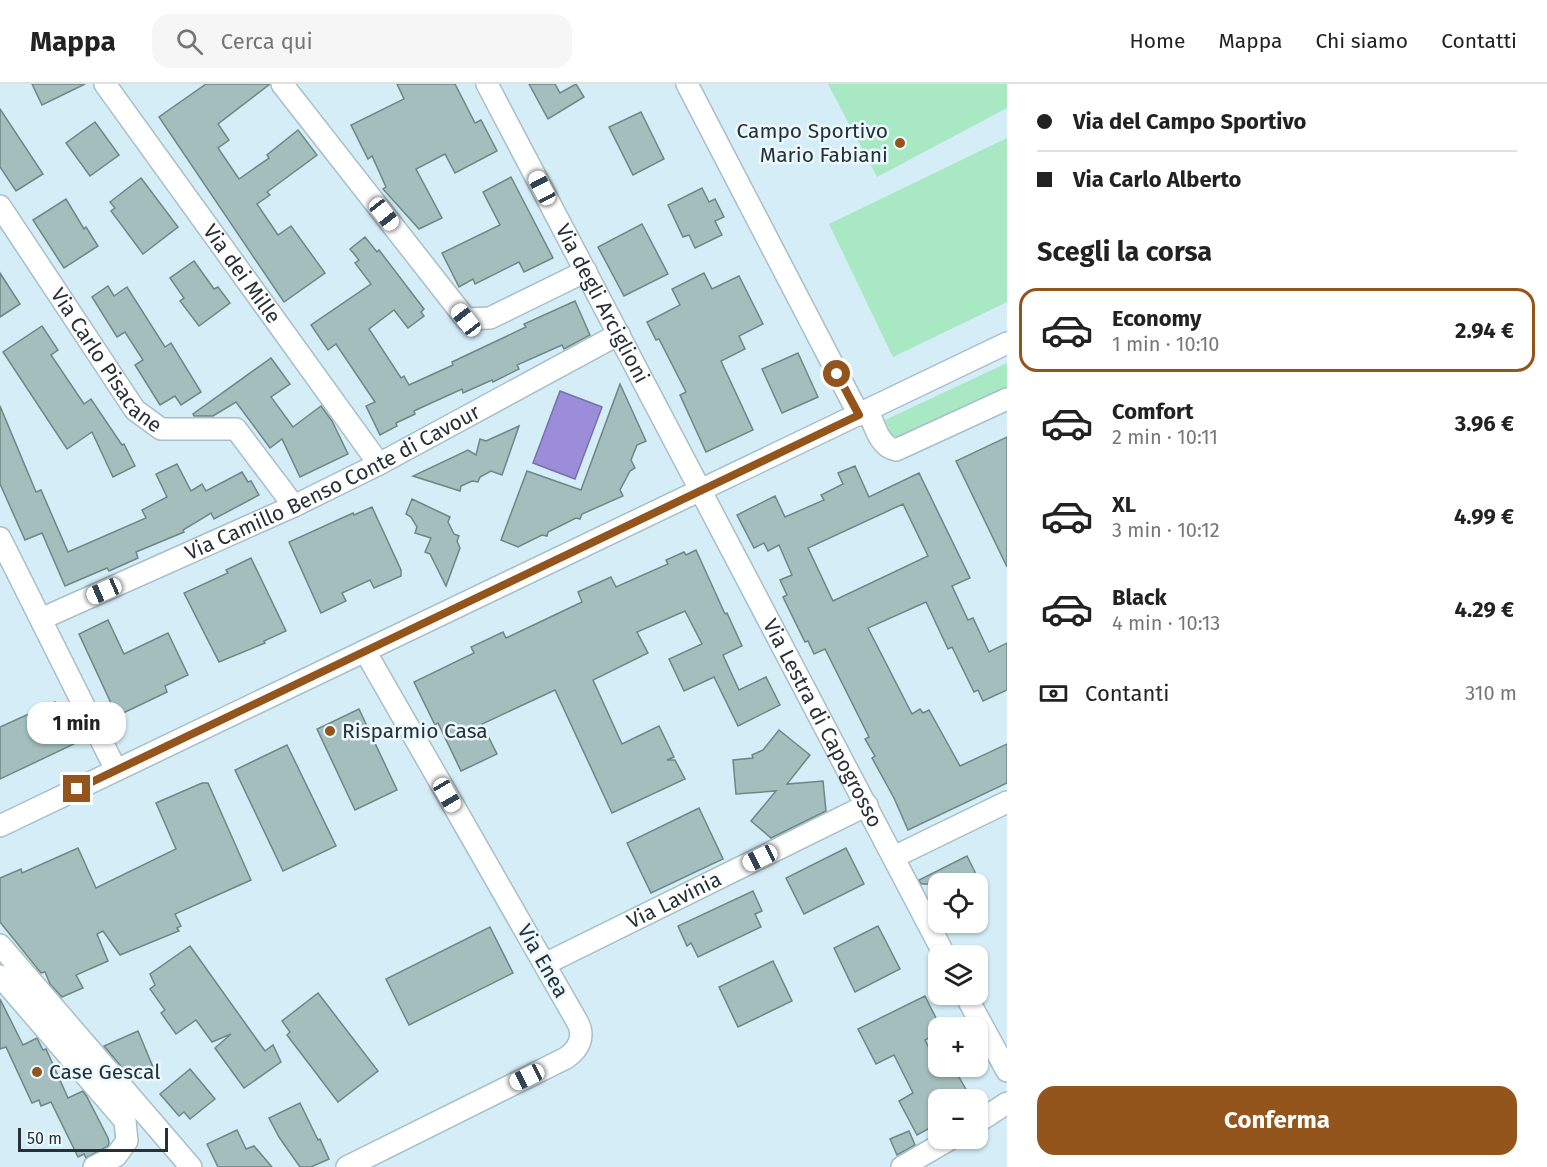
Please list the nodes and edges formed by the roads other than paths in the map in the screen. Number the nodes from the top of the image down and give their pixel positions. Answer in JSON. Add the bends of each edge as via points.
{"nodes":[{"id":1,"x":105,"y":84,"type":"edge"},
{"id":2,"x":282,"y":84,"type":"edge"},
{"id":3,"x":487,"y":84,"type":"edge"},
{"id":4,"x":687,"y":84,"type":"edge"},
{"id":5,"x":0,"y":206,"type":"edge"},
{"id":6,"x":586,"y":271,"type":"junction"},
{"id":7,"x":619,"y":334,"type":"junction"},
{"id":8,"x":1007,"y":343,"type":"edge"},
{"id":9,"x":1007,"y":399,"type":"edge"},
{"id":10,"x":863,"y":413,"type":"junction"},
{"id":11,"x":379,"y":464,"type":"junction"},
{"id":12,"x":701,"y":490,"type":"junction"},
{"id":13,"x":294,"y":506,"type":"junction"},
{"id":14,"x":0,"y":538,"type":"edge"},
{"id":15,"x":41,"y":619,"type":"junction"},
{"id":16,"x":365,"y":651,"type":"junction"},
{"id":17,"x":116,"y":770,"type":"junction"},
{"id":18,"x":1007,"y":802,"type":"edge"},
{"id":19,"x":867,"y":805,"type":"junction"},
{"id":20,"x":0,"y":826,"type":"edge"},
{"id":21,"x":894,"y":857,"type":"junction"},
{"id":22,"x":0,"y":945,"type":"edge"},
{"id":23,"x":939,"y":945,"type":"edge"},
{"id":24,"x":544,"y":964,"type":"junction"},
{"id":25,"x":0,"y":976,"type":"edge"},
{"id":26,"x":971,"y":1005,"type":"edge"},
{"id":27,"x":1007,"y":1071,"type":"edge"},
{"id":28,"x":1007,"y":1104,"type":"edge"},
{"id":29,"x":988,"y":1116,"type":"edge"},
{"id":30,"x":933,"y":1149,"type":"edge"},
{"id":31,"x":371,"y":1162,"type":"edge"},
{"id":32,"x":94,"y":1167,"type":"edge"},
{"id":33,"x":191,"y":1167,"type":"edge"},
{"id":34,"x":347,"y":1167,"type":"edge"},
{"id":35,"x":902,"y":1167,"type":"edge"}],
"edges":[{"from":1,"to":11,"type":"street","name":"Via dei Mille"},
{"from":2,"to":6,"type":"street","via":[[466,320],[490,318]]},
{"from":3,"to":6,"type":"street","name":"Via degli Arciglioni"},
{"from":4,"to":10,"type":"street"},
{"from":5,"to":13,"type":"street","name":"Via Carlo Pisacane","via":[[135,410],[161,429],[236,429]]},
{"from":6,"to":7,"type":"street","name":"Via degli Arciglioni"},
{"from":7,"to":11,"type":"street","name":"Via Camillo Benso Conte di Cavour"},
{"from":7,"to":12,"type":"street","name":"Via degli Arciglioni"},
{"from":8,"to":10,"type":"street"},
{"from":9,"to":10,"type":"street","via":[[896,450],[882,442]]},
{"from":10,"to":12,"type":"street"},
{"from":11,"to":13,"type":"street","name":"Via Camillo Benso Conte di Cavour"},
{"from":12,"to":16,"type":"street"},
{"from":12,"to":19,"type":"street","name":"Via Lestra di Capogrosso"},
{"from":13,"to":15,"type":"street","name":"Via Camillo Benso Conte di Cavour"},
{"from":14,"to":15,"type":"street"},
{"from":15,"to":17,"type":"street"},
{"from":16,"to":17,"type":"street"},
{"from":16,"to":24,"type":"street","name":"Via Enea"},
{"from":17,"to":20,"type":"street"},
{"from":18,"to":21,"type":"street"},
{"from":19,"to":21,"type":"street","name":"Via Lestra di Capogrosso"},
{"from":19,"to":24,"type":"street","name":"Via Lavinia"},
{"from":21,"to":23,"type":"street","name":"Via Lestra di Capogrosso"},
{"from":22,"to":33,"type":"street"},
{"from":24,"to":31,"type":"street","name":"Via Enea","via":[[581,1029],[576,1050]]},
{"from":25,"to":32,"type":"street","via":[[125,1121],[127,1141],[116,1156]]},
{"from":26,"to":27,"type":"street"},
{"from":28,"to":29,"type":"street"},
{"from":30,"to":35,"type":"street"},
{"from":31,"to":34,"type":"street","name":"Via Enea"}]}
